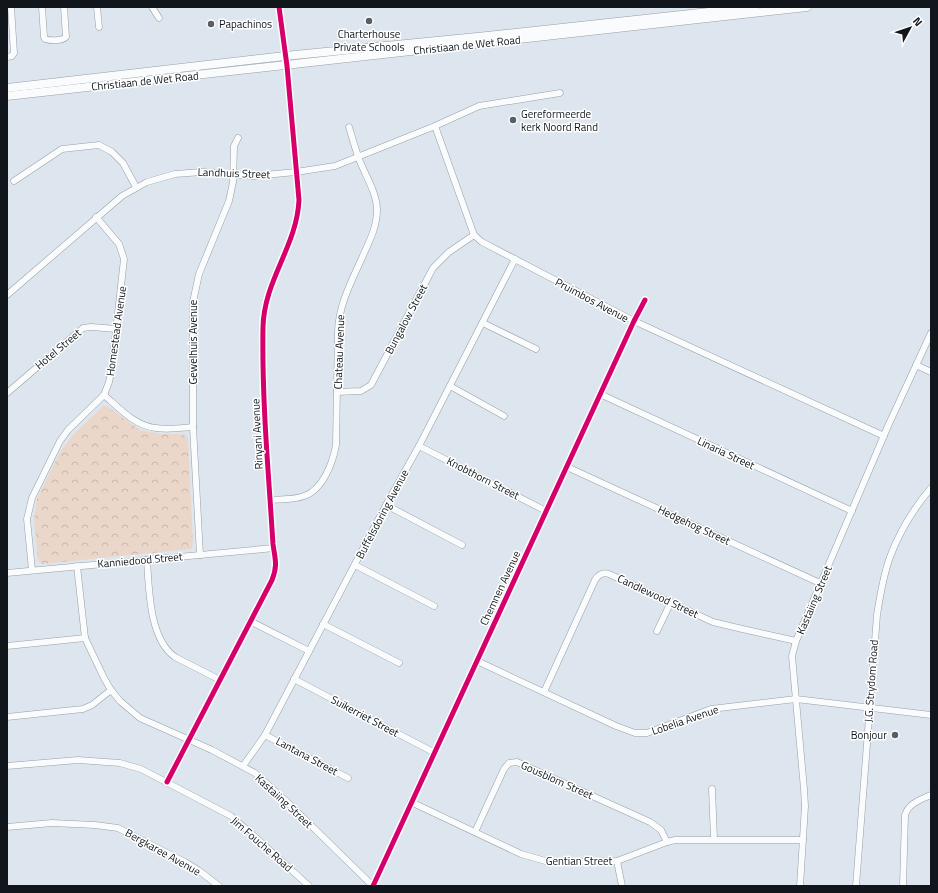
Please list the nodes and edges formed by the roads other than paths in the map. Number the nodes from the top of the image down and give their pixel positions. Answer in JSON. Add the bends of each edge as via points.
{"nodes":[{"id":1,"x":11,"y":7,"type":"edge"},
{"id":2,"x":42,"y":7,"type":"edge"},
{"id":3,"x":64,"y":7,"type":"edge"},
{"id":4,"x":97,"y":7,"type":"edge"},
{"id":5,"x":152,"y":7,"type":"edge"},
{"id":6,"x":279,"y":7,"type":"edge"},
{"id":7,"x":755,"y":7,"type":"edge"},
{"id":8,"x":807,"y":7,"type":"edge"},
{"id":9,"x":159,"y":18,"type":"dead end"},
{"id":10,"x":99,"y":27,"type":"dead end"},
{"id":11,"x":285,"y":56,"type":"junction"},
{"id":12,"x":7,"y":57,"type":"edge"},
{"id":13,"x":287,"y":66,"type":"junction"},
{"id":14,"x":7,"y":88,"type":"edge"},
{"id":15,"x":560,"y":93,"type":"dead end"},
{"id":16,"x":7,"y":96,"type":"edge"},
{"id":17,"x":435,"y":126,"type":"junction"},
{"id":18,"x":349,"y":127,"type":"dead end"},
{"id":19,"x":238,"y":138,"type":"dead end"},
{"id":20,"x":359,"y":158,"type":"junction"},
{"id":21,"x":296,"y":172,"type":"junction"},
{"id":22,"x":233,"y":175,"type":"junction"},
{"id":23,"x":14,"y":181,"type":"dead end"},
{"id":24,"x":136,"y":187,"type":"junction"},
{"id":25,"x":96,"y":218,"type":"junction"},
{"id":26,"x":474,"y":235,"type":"junction"},
{"id":27,"x":515,"y":259,"type":"junction"},
{"id":28,"x":7,"y":295,"type":"edge"},
{"id":29,"x":646,"y":300,"type":"dead end"},
{"id":30,"x":634,"y":322,"type":"junction"},
{"id":31,"x":483,"y":323,"type":"junction"},
{"id":32,"x":117,"y":329,"type":"junction"},
{"id":33,"x":931,"y":333,"type":"edge"},
{"id":34,"x":536,"y":349,"type":"dead end"},
{"id":35,"x":916,"y":366,"type":"junction"},
{"id":36,"x":931,"y":372,"type":"edge"},
{"id":37,"x":450,"y":386,"type":"junction"},
{"id":38,"x":337,"y":392,"type":"junction"},
{"id":39,"x":7,"y":393,"type":"edge"},
{"id":40,"x":600,"y":394,"type":"junction"},
{"id":41,"x":104,"y":395,"type":"junction"},
{"id":42,"x":504,"y":416,"type":"dead end"},
{"id":43,"x":193,"y":427,"type":"junction"},
{"id":44,"x":884,"y":436,"type":"junction"},
{"id":45,"x":419,"y":446,"type":"junction"},
{"id":46,"x":567,"y":467,"type":"junction"},
{"id":47,"x":931,"y":488,"type":"edge"},
{"id":48,"x":270,"y":500,"type":"junction"},
{"id":49,"x":386,"y":505,"type":"junction"},
{"id":50,"x":546,"y":511,"type":"junction"},
{"id":51,"x":852,"y":511,"type":"junction"},
{"id":52,"x":462,"y":545,"type":"dead end"},
{"id":53,"x":274,"y":548,"type":"junction"},
{"id":54,"x":200,"y":555,"type":"junction"},
{"id":55,"x":147,"y":560,"type":"junction"},
{"id":56,"x":355,"y":565,"type":"junction"},
{"id":57,"x":77,"y":566,"type":"junction"},
{"id":58,"x":32,"y":570,"type":"junction"},
{"id":59,"x":7,"y":573,"type":"edge"},
{"id":60,"x":822,"y":584,"type":"junction"},
{"id":61,"x":671,"y":602,"type":"junction"},
{"id":62,"x":434,"y":606,"type":"dead end"},
{"id":63,"x":250,"y":621,"type":"junction"},
{"id":64,"x":323,"y":624,"type":"junction"},
{"id":65,"x":657,"y":631,"type":"dead end"},
{"id":66,"x":85,"y":638,"type":"junction"},
{"id":67,"x":796,"y":641,"type":"junction"},
{"id":68,"x":7,"y":646,"type":"edge"},
{"id":69,"x":309,"y":651,"type":"junction"},
{"id":70,"x":477,"y":661,"type":"junction"},
{"id":71,"x":399,"y":663,"type":"dead end"},
{"id":72,"x":294,"y":679,"type":"junction"},
{"id":73,"x":220,"y":680,"type":"junction"},
{"id":74,"x":110,"y":690,"type":"junction"},
{"id":75,"x":544,"y":692,"type":"junction"},
{"id":76,"x":796,"y":700,"type":"junction"},
{"id":77,"x":869,"y":708,"type":"junction"},
{"id":78,"x":931,"y":715,"type":"edge"},
{"id":79,"x":7,"y":717,"type":"edge"},
{"id":80,"x":266,"y":735,"type":"junction"},
{"id":81,"x":189,"y":739,"type":"junction"},
{"id":82,"x":435,"y":753,"type":"junction"},
{"id":83,"x":7,"y":766,"type":"edge"},
{"id":84,"x":243,"y":766,"type":"junction"},
{"id":85,"x":348,"y":778,"type":"dead end"},
{"id":86,"x":167,"y":782,"type":"junction"},
{"id":87,"x":712,"y":789,"type":"dead end"},
{"id":88,"x":931,"y":795,"type":"edge"},
{"id":89,"x":411,"y":802,"type":"junction"},
{"id":90,"x":7,"y":827,"type":"edge"},
{"id":91,"x":475,"y":832,"type":"junction"},
{"id":92,"x":714,"y":839,"type":"junction"},
{"id":93,"x":803,"y":840,"type":"junction"},
{"id":94,"x":667,"y":842,"type":"junction"},
{"id":95,"x":617,"y":861,"type":"junction"},
{"id":96,"x":219,"y":886,"type":"edge"},
{"id":97,"x":309,"y":886,"type":"edge"},
{"id":98,"x":373,"y":886,"type":"edge"},
{"id":99,"x":622,"y":886,"type":"edge"},
{"id":100,"x":800,"y":886,"type":"edge"},
{"id":101,"x":856,"y":886,"type":"edge"},
{"id":102,"x":903,"y":886,"type":"edge"}],
"edges":[{"from":1,"to":12,"type":"street","via":[[14,53]]},
{"from":2,"to":3,"type":"street","via":[[45,39],[62,40],[66,37]]},
{"from":4,"to":10,"type":"street"},
{"from":5,"to":9,"type":"street"},
{"from":6,"to":11,"type":"street","name":"Rinyani Avenue"},
{"from":7,"to":11,"type":"main road","name":"Christiaan de Wet Road"},
{"from":8,"to":13,"type":"main road","name":"Christiaan de Wet Road"},
{"from":11,"to":13,"type":"street","name":"Rinyani Avenue"},
{"from":11,"to":14,"type":"main road","name":"Christiaan de Wet Road"},
{"from":13,"to":16,"type":"main road","name":"Christiaan de Wet Road"},
{"from":13,"to":21,"type":"street","name":"Rinyani Avenue"},
{"from":15,"to":17,"type":"street","name":"Landhuis Street","via":[[483,104]]},
{"from":17,"to":20,"type":"street","name":"Landhuis Street"},
{"from":17,"to":26,"type":"street"},
{"from":18,"to":20,"type":"street","name":"Chateau Avenue"},
{"from":19,"to":22,"type":"street","name":"Gewelhuis Avenue","via":[[234,146]]},
{"from":20,"to":21,"type":"street","name":"Landhuis Street","via":[[335,166]]},
{"from":20,"to":38,"type":"street","name":"Chateau Avenue","via":[[374,197],[377,217],[340,314]]},
{"from":21,"to":22,"type":"street","name":"Landhuis Street"},
{"from":21,"to":48,"type":"street","name":"Rinyani Avenue","via":[[299,200],[297,219],[292,238],[268,293],[263,318]]},
{"from":22,"to":24,"type":"street","name":"Landhuis Street","via":[[202,172],[175,174]]},
{"from":22,"to":43,"type":"street","name":"Gewelhuis Avenue","via":[[229,201],[199,274],[194,294]]},
{"from":23,"to":24,"type":"street","via":[[62,149],[99,144],[123,163]]},
{"from":24,"to":25,"type":"street","name":"Landhuis Street"},
{"from":25,"to":28,"type":"street","name":"Landhuis Street"},
{"from":25,"to":32,"type":"street","name":"Homestead Avenue","via":[[119,244],[124,259]]},
{"from":26,"to":27,"type":"street","name":"Pruimbos Avenue"},
{"from":26,"to":38,"type":"street","name":"Bungalow Street","via":[[449,252],[433,268],[371,385],[361,391]]},
{"from":27,"to":30,"type":"street","name":"Pruimbos Avenue"},
{"from":27,"to":31,"type":"street","name":"Buffelsdoring Avenue"},
{"from":29,"to":30,"type":"street","name":"Chemnen Avenue"},
{"from":30,"to":40,"type":"street","name":"Chemnen Avenue"},
{"from":30,"to":44,"type":"street","name":"Pruimbos Avenue"},
{"from":31,"to":34,"type":"street"},
{"from":31,"to":37,"type":"street","name":"Buffelsdoring Avenue"},
{"from":32,"to":39,"type":"street","name":"Hotel Street","via":[[83,328]]},
{"from":32,"to":41,"type":"street","name":"Homestead Avenue","via":[[111,374]]},
{"from":33,"to":35,"type":"street","name":"Kastaiing Street"},
{"from":35,"to":36,"type":"street"},
{"from":35,"to":44,"type":"street","name":"Kastaiing Street"},
{"from":37,"to":42,"type":"street"},
{"from":37,"to":45,"type":"street","name":"Buffelsdoring Avenue"},
{"from":38,"to":48,"type":"street","name":"Chateau Avenue","via":[[336,445],[322,480],[313,491],[304,496]]},
{"from":40,"to":46,"type":"street","name":"Chemnen Avenue"},
{"from":40,"to":51,"type":"street","name":"Linaria Street"},
{"from":41,"to":43,"type":"street","via":[[142,425],[157,429]]},
{"from":41,"to":58,"type":"street","name":"Homestead Avenue","via":[[60,441],[33,496],[27,519]]},
{"from":43,"to":54,"type":"street","name":"Gewelhuis Avenue"},
{"from":44,"to":51,"type":"street","name":"Kastaiing Street"},
{"from":45,"to":49,"type":"street","name":"Buffelsdoring Avenue"},
{"from":45,"to":50,"type":"street","name":"Knobthorn Street"},
{"from":46,"to":50,"type":"street","name":"Chemnen Avenue"},
{"from":46,"to":60,"type":"street","name":"Hedgehog Street"},
{"from":47,"to":77,"type":"street","name":"J.G. Strydom Road","via":[[894,547],[888,565],[876,615]]},
{"from":48,"to":53,"type":"street","name":"Rinyani Avenue"},
{"from":49,"to":52,"type":"street"},
{"from":49,"to":56,"type":"street","name":"Buffelsdoring Avenue"},
{"from":50,"to":70,"type":"street","name":"Chemnen Avenue"},
{"from":51,"to":60,"type":"street","name":"Kastaiing Street"},
{"from":53,"to":54,"type":"street","name":"Kanniedood Street"},
{"from":53,"to":63,"type":"street","name":"Rinyani Avenue","via":[[275,571]]},
{"from":54,"to":55,"type":"street","name":"Kanniedood Street"},
{"from":55,"to":57,"type":"street","name":"Kanniedood Street"},
{"from":55,"to":73,"type":"street","via":[[153,616],[165,646],[175,657]]},
{"from":56,"to":62,"type":"street"},
{"from":56,"to":64,"type":"street","name":"Buffelsdoring Avenue"},
{"from":57,"to":58,"type":"street","name":"Kanniedood Street"},
{"from":57,"to":66,"type":"street","name":"Kastaiing Street"},
{"from":58,"to":59,"type":"street","name":"Kanniedood Street"},
{"from":60,"to":67,"type":"street","name":"Kastaiing Street"},
{"from":61,"to":65,"type":"street"},
{"from":61,"to":67,"type":"street","name":"Candlewood Street","via":[[713,622]]},
{"from":61,"to":75,"type":"street","name":"Candlewood Street","via":[[609,574],[600,574]]},
{"from":63,"to":69,"type":"street"},
{"from":63,"to":73,"type":"street","name":"Rinyani Avenue"},
{"from":64,"to":69,"type":"street","name":"Buffelsdoring Avenue"},
{"from":64,"to":71,"type":"street"},
{"from":66,"to":68,"type":"street"},
{"from":66,"to":74,"type":"street","name":"Kastaiing Street"},
{"from":67,"to":76,"type":"street","name":"Kastaiing Street","via":[[792,660]]},
{"from":69,"to":72,"type":"street","name":"Buffelsdoring Avenue"},
{"from":70,"to":75,"type":"street","name":"Lobelia Avenue"},
{"from":70,"to":82,"type":"street","name":"Chemnen Avenue"},
{"from":72,"to":80,"type":"street","name":"Buffelsdoring Avenue"},
{"from":72,"to":82,"type":"street","name":"Suikerriet Street"},
{"from":73,"to":81,"type":"street","name":"Rinyani Avenue"},
{"from":74,"to":79,"type":"street","via":[[92,705],[83,708]]},
{"from":74,"to":81,"type":"street","name":"Kastaiing Street","via":[[140,718]]},
{"from":75,"to":76,"type":"street","name":"Lobelia Avenue","via":[[616,726],[641,734],[711,709]]},
{"from":76,"to":77,"type":"street","name":"Lobelia Avenue"},
{"from":76,"to":93,"type":"street","name":"Kastaiing Street","via":[[804,789]]},
{"from":77,"to":78,"type":"street","name":"Lobelia Avenue"},
{"from":77,"to":101,"type":"street","name":"J.G. Strydom Road"},
{"from":80,"to":84,"type":"street","name":"Buffelsdoring Avenue"},
{"from":80,"to":85,"type":"street","name":"Lantana Street"},
{"from":81,"to":84,"type":"street","name":"Kastaiing Street"},
{"from":81,"to":86,"type":"street","name":"Rinyani Avenue"},
{"from":82,"to":89,"type":"street","name":"Chemnen Avenue"},
{"from":83,"to":86,"type":"street","name":"Jim Fouche Road","via":[[72,760],[108,762],[135,767]]},
{"from":84,"to":98,"type":"street","name":"Kastaiing Street","via":[[266,782]]},
{"from":86,"to":97,"type":"street","name":"Jim Fouche Road","via":[[236,820]]},
{"from":87,"to":92,"type":"street"},
{"from":88,"to":102,"type":"street","via":[[913,803],[905,815]]},
{"from":89,"to":91,"type":"street","name":"Gentian Street"},
{"from":89,"to":98,"type":"street","name":"Chemnen Avenue"},
{"from":90,"to":96,"type":"street","name":"Bergkaree Avenue","via":[[52,822],[118,828],[185,862]]},
{"from":91,"to":94,"type":"street","name":"Gousblom Street","via":[[504,769],[509,763],[517,762],[655,825]]},
{"from":91,"to":95,"type":"street","name":"Gentian Street","via":[[521,854],[543,861]]},
{"from":92,"to":93,"type":"street","name":"Gentian Street"},
{"from":92,"to":94,"type":"street","name":"Gentian Street"},
{"from":93,"to":100,"type":"street","name":"Kastaiing Street"},
{"from":94,"to":95,"type":"street","name":"Gentian Street"},
{"from":95,"to":99,"type":"street"}]}
